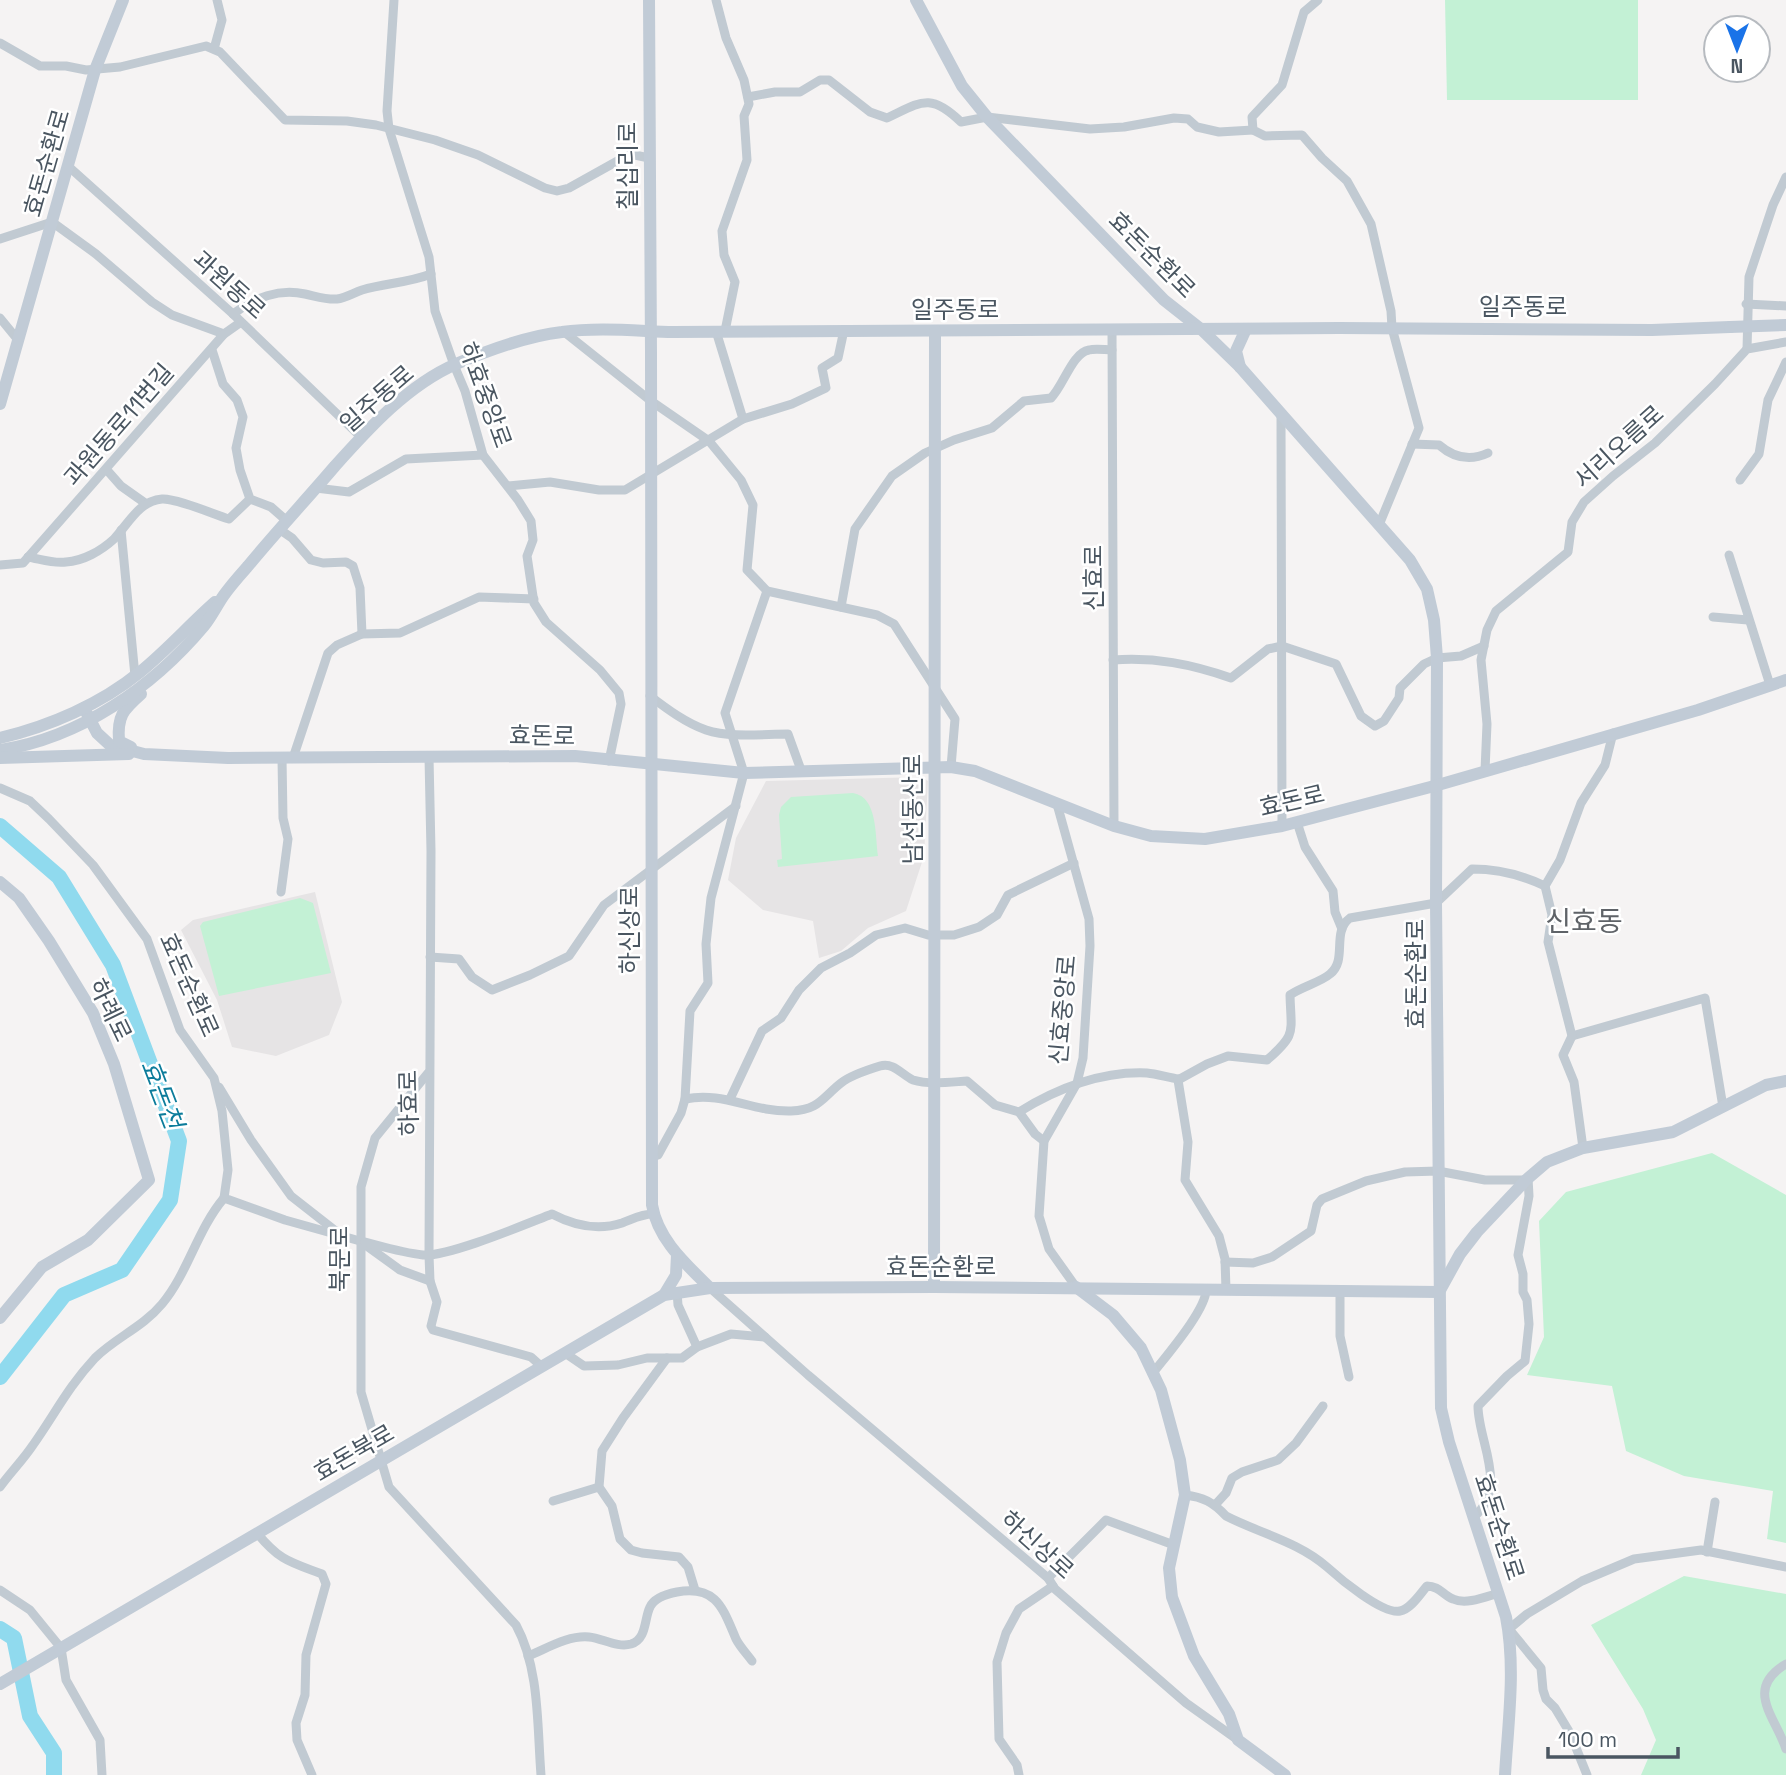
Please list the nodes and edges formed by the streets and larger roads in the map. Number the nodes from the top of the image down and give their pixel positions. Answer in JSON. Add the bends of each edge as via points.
{"nodes":[{"id":1,"x":123,"y":0,"type":"edge"},
{"id":2,"x":217,"y":0,"type":"edge"},
{"id":3,"x":394,"y":0,"type":"edge"},
{"id":4,"x":649,"y":0,"type":"edge"},
{"id":5,"x":716,"y":0,"type":"edge"},
{"id":6,"x":916,"y":0,"type":"edge"},
{"id":7,"x":1318,"y":0,"type":"edge"},
{"id":8,"x":0,"y":43,"type":"edge"},
{"id":9,"x":214,"y":49,"type":"junction"},
{"id":10,"x":95,"y":70,"type":"junction"},
{"id":11,"x":747,"y":97,"type":"junction"},
{"id":12,"x":987,"y":117,"type":"junction"},
{"id":13,"x":389,"y":129,"type":"junction"},
{"id":14,"x":1253,"y":130,"type":"junction"},
{"id":15,"x":649,"y":158,"type":"junction"},
{"id":16,"x":68,"y":166,"type":"junction"},
{"id":17,"x":1786,"y":177,"type":"edge"},
{"id":18,"x":52,"y":222,"type":"junction"},
{"id":19,"x":0,"y":239,"type":"edge"},
{"id":20,"x":431,"y":274,"type":"junction"},
{"id":21,"x":1746,"y":304,"type":"junction"},
{"id":22,"x":1786,"y":306,"type":"edge"},
{"id":23,"x":233,"y":314,"type":"junction"},
{"id":24,"x":0,"y":318,"type":"edge"},
{"id":25,"x":242,"y":322,"type":"junction"},
{"id":26,"x":1786,"y":326,"type":"edge"},
{"id":27,"x":1392,"y":328,"type":"junction"},
{"id":28,"x":1246,"y":329,"type":"junction"},
{"id":29,"x":844,"y":330,"type":"junction"},
{"id":30,"x":1202,"y":330,"type":"junction"},
{"id":31,"x":563,"y":331,"type":"junction"},
{"id":32,"x":651,"y":331,"type":"junction"},
{"id":33,"x":721,"y":331,"type":"junction"},
{"id":34,"x":935,"y":331,"type":"junction"},
{"id":35,"x":1112,"y":331,"type":"junction"},
{"id":36,"x":224,"y":334,"type":"junction"},
{"id":37,"x":19,"y":340,"type":"junction"},
{"id":38,"x":1786,"y":342,"type":"edge"},
{"id":39,"x":1746,"y":349,"type":"junction"},
{"id":40,"x":212,"y":350,"type":"junction"},
{"id":41,"x":1112,"y":350,"type":"junction"},
{"id":42,"x":1786,"y":362,"type":"edge"},
{"id":43,"x":454,"y":365,"type":"junction"},
{"id":44,"x":1240,"y":367,"type":"junction"},
{"id":45,"x":651,"y":401,"type":"junction"},
{"id":46,"x":0,"y":404,"type":"edge"},
{"id":47,"x":1281,"y":414,"type":"junction"},
{"id":48,"x":743,"y":419,"type":"junction"},
{"id":49,"x":361,"y":437,"type":"junction"},
{"id":50,"x":709,"y":441,"type":"junction"},
{"id":51,"x":1412,"y":444,"type":"junction"},
{"id":52,"x":935,"y":449,"type":"junction"},
{"id":53,"x":1488,"y":453,"type":"dead end"},
{"id":54,"x":483,"y":455,"type":"junction"},
{"id":55,"x":106,"y":469,"type":"junction"},
{"id":56,"x":651,"y":476,"type":"junction"},
{"id":57,"x":1740,"y":480,"type":"dead end"},
{"id":58,"x":508,"y":486,"type":"junction"},
{"id":59,"x":316,"y":488,"type":"junction"},
{"id":60,"x":250,"y":499,"type":"junction"},
{"id":61,"x":145,"y":503,"type":"junction"},
{"id":62,"x":283,"y":525,"type":"junction"},
{"id":63,"x":1379,"y":525,"type":"junction"},
{"id":64,"x":121,"y":530,"type":"junction"},
{"id":65,"x":1729,"y":555,"type":"dead end"},
{"id":66,"x":28,"y":557,"type":"junction"},
{"id":67,"x":0,"y":565,"type":"edge"},
{"id":68,"x":767,"y":591,"type":"junction"},
{"id":69,"x":226,"y":592,"type":"junction"},
{"id":70,"x":534,"y":599,"type":"junction"},
{"id":71,"x":841,"y":607,"type":"junction"},
{"id":72,"x":1713,"y":617,"type":"dead end"},
{"id":73,"x":1748,"y":620,"type":"junction"},
{"id":74,"x":205,"y":624,"type":"junction"},
{"id":75,"x":362,"y":634,"type":"junction"},
{"id":76,"x":1282,"y":646,"type":"junction"},
{"id":77,"x":1484,"y":646,"type":"junction"},
{"id":78,"x":1437,"y":658,"type":"junction"},
{"id":79,"x":1113,"y":660,"type":"junction"},
{"id":80,"x":135,"y":676,"type":"junction"},
{"id":81,"x":1786,"y":680,"type":"edge"},
{"id":82,"x":933,"y":682,"type":"junction"},
{"id":83,"x":1770,"y":685,"type":"junction"},
{"id":84,"x":650,"y":696,"type":"junction"},
{"id":85,"x":87,"y":714,"type":"junction"},
{"id":86,"x":1613,"y":733,"type":"junction"},
{"id":87,"x":731,"y":734,"type":"junction"},
{"id":88,"x":0,"y":738,"type":"edge"},
{"id":89,"x":0,"y":750,"type":"edge"},
{"id":90,"x":144,"y":754,"type":"junction"},
{"id":91,"x":429,"y":757,"type":"junction"},
{"id":92,"x":0,"y":758,"type":"edge"},
{"id":93,"x":288,"y":758,"type":"junction"},
{"id":94,"x":609,"y":761,"type":"junction"},
{"id":95,"x":651,"y":765,"type":"junction"},
{"id":96,"x":951,"y":766,"type":"junction"},
{"id":97,"x":935,"y":767,"type":"junction"},
{"id":98,"x":801,"y":770,"type":"junction"},
{"id":99,"x":1485,"y":771,"type":"junction"},
{"id":100,"x":744,"y":773,"type":"junction"},
{"id":101,"x":1438,"y":786,"type":"junction"},
{"id":102,"x":0,"y":788,"type":"edge"},
{"id":103,"x":1058,"y":804,"type":"junction"},
{"id":104,"x":736,"y":806,"type":"junction"},
{"id":105,"x":1297,"y":822,"type":"junction"},
{"id":106,"x":1114,"y":826,"type":"junction"},
{"id":107,"x":1282,"y":826,"type":"junction"},
{"id":108,"x":1074,"y":863,"type":"junction"},
{"id":109,"x":651,"y":870,"type":"junction"},
{"id":110,"x":0,"y":882,"type":"edge"},
{"id":111,"x":1545,"y":886,"type":"junction"},
{"id":112,"x":281,"y":892,"type":"dead end"},
{"id":113,"x":1436,"y":903,"type":"junction"},
{"id":114,"x":1342,"y":929,"type":"junction"},
{"id":115,"x":934,"y":935,"type":"junction"},
{"id":116,"x":429,"y":957,"type":"junction"},
{"id":117,"x":1572,"y":1036,"type":"junction"},
{"id":118,"x":428,"y":1073,"type":"junction"},
{"id":119,"x":214,"y":1078,"type":"junction"},
{"id":120,"x":1179,"y":1080,"type":"junction"},
{"id":121,"x":1786,"y":1081,"type":"edge"},
{"id":122,"x":933,"y":1082,"type":"junction"},
{"id":123,"x":1077,"y":1083,"type":"junction"},
{"id":124,"x":685,"y":1099,"type":"junction"},
{"id":125,"x":730,"y":1099,"type":"junction"},
{"id":126,"x":1723,"y":1107,"type":"junction"},
{"id":127,"x":1019,"y":1112,"type":"junction"},
{"id":128,"x":1045,"y":1141,"type":"junction"},
{"id":129,"x":1583,"y":1148,"type":"junction"},
{"id":130,"x":651,"y":1156,"type":"junction"},
{"id":131,"x":1438,"y":1171,"type":"junction"},
{"id":132,"x":1527,"y":1179,"type":"junction"},
{"id":133,"x":224,"y":1198,"type":"junction"},
{"id":134,"x":653,"y":1214,"type":"junction"},
{"id":135,"x":341,"y":1236,"type":"junction"},
{"id":136,"x":360,"y":1241,"type":"junction"},
{"id":137,"x":429,"y":1255,"type":"junction"},
{"id":138,"x":677,"y":1255,"type":"junction"},
{"id":139,"x":1225,"y":1262,"type":"junction"},
{"id":140,"x":430,"y":1280,"type":"junction"},
{"id":141,"x":934,"y":1287,"type":"junction"},
{"id":142,"x":1076,"y":1287,"type":"junction"},
{"id":143,"x":710,"y":1288,"type":"junction"},
{"id":144,"x":1206,"y":1290,"type":"junction"},
{"id":145,"x":1226,"y":1290,"type":"junction"},
{"id":146,"x":1340,"y":1291,"type":"junction"},
{"id":147,"x":1439,"y":1292,"type":"junction"},
{"id":148,"x":671,"y":1293,"type":"junction"},
{"id":149,"x":0,"y":1318,"type":"edge"},
{"id":150,"x":767,"y":1338,"type":"junction"},
{"id":151,"x":696,"y":1347,"type":"junction"},
{"id":152,"x":565,"y":1353,"type":"junction"},
{"id":153,"x":667,"y":1358,"type":"junction"},
{"id":154,"x":541,"y":1366,"type":"junction"},
{"id":155,"x":1153,"y":1373,"type":"junction"},
{"id":156,"x":1349,"y":1377,"type":"dead end"},
{"id":157,"x":1322,"y":1406,"type":"dead end"},
{"id":158,"x":382,"y":1462,"type":"junction"},
{"id":159,"x":0,"y":1487,"type":"edge"},
{"id":160,"x":599,"y":1487,"type":"junction"},
{"id":161,"x":1185,"y":1495,"type":"junction"},
{"id":162,"x":553,"y":1501,"type":"dead end"},
{"id":163,"x":1716,"y":1502,"type":"dead end"},
{"id":164,"x":1215,"y":1504,"type":"junction"},
{"id":165,"x":1474,"y":1517,"type":"junction"},
{"id":166,"x":257,"y":1533,"type":"junction"},
{"id":167,"x":1174,"y":1545,"type":"junction"},
{"id":168,"x":1707,"y":1552,"type":"junction"},
{"id":169,"x":1786,"y":1567,"type":"edge"},
{"id":170,"x":1050,"y":1582,"type":"junction"},
{"id":171,"x":0,"y":1590,"type":"edge"},
{"id":172,"x":695,"y":1590,"type":"junction"},
{"id":173,"x":1499,"y":1593,"type":"junction"},
{"id":174,"x":1509,"y":1629,"type":"junction"},
{"id":175,"x":57,"y":1650,"type":"junction"},
{"id":176,"x":527,"y":1656,"type":"junction"},
{"id":177,"x":752,"y":1661,"type":"dead end"},
{"id":178,"x":1786,"y":1664,"type":"edge"},
{"id":179,"x":0,"y":1684,"type":"edge"},
{"id":180,"x":1238,"y":1740,"type":"junction"},
{"id":181,"x":1786,"y":1749,"type":"edge"},
{"id":182,"x":102,"y":1775,"type":"edge"},
{"id":183,"x":312,"y":1775,"type":"edge"},
{"id":184,"x":541,"y":1775,"type":"edge"},
{"id":185,"x":1019,"y":1775,"type":"edge"},
{"id":186,"x":1285,"y":1775,"type":"edge"},
{"id":187,"x":1505,"y":1775,"type":"edge"},
{"id":188,"x":1587,"y":1775,"type":"edge"}],
"edges":[{"from":1,"to":10,"type":"street","name":"효돈순환로"},
{"from":2,"to":9,"type":"street","via":[[222,20]]},
{"from":3,"to":13,"type":"street","name":"하효중앙로"},
{"from":4,"to":15,"type":"street","name":"칠십리로"},
{"from":5,"to":11,"type":"street"},
{"from":6,"to":12,"type":"street","name":"효돈순환로","via":[[962,86]]},
{"from":7,"to":14,"type":"street","via":[[1304,12],[1282,85],[1252,117]]},
{"from":8,"to":10,"type":"street","via":[[40,66]]},
{"from":9,"to":10,"type":"street","via":[[206,46]]},
{"from":9,"to":13,"type":"street","via":[[285,120],[348,121]]},
{"from":10,"to":16,"type":"street","name":"효돈순환로"},
{"from":11,"to":12,"type":"street","via":[[800,92],[829,80],[870,112],[887,118],[934,102],[961,122]]},
{"from":11,"to":33,"type":"street","via":[[747,160],[722,231],[724,255],[735,282]]},
{"from":12,"to":14,"type":"street","via":[[1090,129],[1174,118],[1219,132]]},
{"from":12,"to":30,"type":"street","name":"효돈순환로","via":[[1164,300]]},
{"from":13,"to":15,"type":"street","via":[[478,155],[557,191],[630,154]]},
{"from":13,"to":20,"type":"street","name":"하효중앙로"},
{"from":14,"to":27,"type":"street","via":[[1265,136],[1302,135],[1347,181],[1371,224]]},
{"from":15,"to":32,"type":"street","name":"칠십리로"},
{"from":16,"to":18,"type":"street","name":"효돈순환로"},
{"from":16,"to":23,"type":"street","name":"과원동로"},
{"from":17,"to":21,"type":"street","via":[[1749,277]]},
{"from":18,"to":19,"type":"street"},
{"from":18,"to":36,"type":"street","via":[[152,302]]},
{"from":18,"to":37,"type":"street","name":"효돈순환로"},
{"from":20,"to":23,"type":"street","via":[[333,300],[278,292]]},
{"from":20,"to":43,"type":"street","name":"하효중앙로","via":[[435,311]]},
{"from":21,"to":22,"type":"street"},
{"from":21,"to":39,"type":"street"},
{"from":23,"to":25,"type":"street","name":"과원동로"},
{"from":24,"to":37,"type":"street"},
{"from":25,"to":36,"type":"street","name":"과원동로11번길"},
{"from":25,"to":49,"type":"street","name":"과원동로"},
{"from":26,"to":27,"type":"street","name":"일주동로","bridge":true},
{"from":27,"to":28,"type":"street","name":"일주동로"},
{"from":27,"to":51,"type":"street","via":[[1419,428]]},
{"from":28,"to":30,"type":"street","name":"일주동로"},
{"from":28,"to":44,"type":"street","via":[[1236,351]]},
{"from":29,"to":33,"type":"street","name":"일주동로"},
{"from":29,"to":34,"type":"street","name":"일주동로"},
{"from":29,"to":48,"type":"street","via":[[838,358],[822,368],[826,388]]},
{"from":30,"to":35,"type":"street","name":"일주동로"},
{"from":30,"to":44,"type":"street","name":"효돈순환로"},
{"from":31,"to":32,"type":"street","name":"일주동로"},
{"from":31,"to":43,"type":"street","name":"일주동로","via":[[509,344]]},
{"from":31,"to":45,"type":"street"},
{"from":32,"to":33,"type":"street","name":"일주동로"},
{"from":32,"to":45,"type":"street","name":"하신상로"},
{"from":33,"to":48,"type":"street"},
{"from":34,"to":35,"type":"street","name":"일주동로"},
{"from":34,"to":52,"type":"street","name":"남선동산로"},
{"from":35,"to":41,"type":"street","name":"신효로"},
{"from":36,"to":40,"type":"street","name":"과원동로11번길"},
{"from":37,"to":46,"type":"street","name":"효돈순환로"},
{"from":38,"to":39,"type":"street"},
{"from":39,"to":77,"type":"street","name":"서리오름로","via":[[1656,443],[1584,502],[1572,522],[1568,552],[1496,611]]},
{"from":40,"to":55,"type":"street","name":"과원동로11번길"},
{"from":40,"to":60,"type":"street","via":[[223,384],[237,400],[243,417],[236,448]]},
{"from":41,"to":52,"type":"street","via":[[1087,350],[1073,359],[1064,383],[1051,398],[1024,401],[992,428]]},
{"from":41,"to":79,"type":"street","name":"신효로"},
{"from":42,"to":57,"type":"street","via":[[1769,400],[1759,454]]},
{"from":43,"to":49,"type":"street","name":"일주동로","via":[[403,398]]},
{"from":43,"to":54,"type":"street","name":"하효중앙로"},
{"from":44,"to":47,"type":"street","name":"효돈순환로"},
{"from":45,"to":50,"type":"street"},
{"from":45,"to":56,"type":"street","name":"하신상로"},
{"from":47,"to":63,"type":"street","name":"효돈순환로"},
{"from":47,"to":76,"type":"street"},
{"from":48,"to":50,"type":"street"},
{"from":49,"to":59,"type":"street","name":"일주동로"},
{"from":50,"to":56,"type":"street"},
{"from":50,"to":68,"type":"street","via":[[741,480],[753,505],[747,570]]},
{"from":51,"to":53,"type":"street","via":[[1440,445],[1449,454],[1476,458]]},
{"from":51,"to":63,"type":"street"},
{"from":52,"to":71,"type":"street","via":[[892,476],[855,529]]},
{"from":52,"to":82,"type":"street","name":"남선동산로"},
{"from":54,"to":58,"type":"street","name":"하효중앙로"},
{"from":54,"to":59,"type":"street","via":[[406,459],[349,492]]},
{"from":55,"to":61,"type":"street"},
{"from":55,"to":66,"type":"street","name":"과원동로11번길"},
{"from":56,"to":58,"type":"street","via":[[625,490],[550,482]]},
{"from":56,"to":84,"type":"street","name":"하신상로"},
{"from":58,"to":70,"type":"street","name":"하효중앙로","via":[[531,521],[533,540],[527,556]]},
{"from":59,"to":62,"type":"street","name":"일주동로"},
{"from":60,"to":61,"type":"street","via":[[229,519],[177,500]]},
{"from":60,"to":62,"type":"street","via":[[271,507]]},
{"from":61,"to":64,"type":"street"},
{"from":62,"to":69,"type":"street","name":"일주동로"},
{"from":62,"to":75,"type":"street","via":[[311,560],[353,566],[360,588]]},
{"from":63,"to":78,"type":"street","name":"효돈순환로","via":[[1410,560],[1427,589]]},
{"from":64,"to":66,"type":"street","via":[[87,557],[64,563]]},
{"from":64,"to":80,"type":"street"},
{"from":65,"to":73,"type":"street"},
{"from":66,"to":67,"type":"street","via":[[23,563]]},
{"from":68,"to":71,"type":"street"},
{"from":68,"to":87,"type":"street","via":[[725,713]]},
{"from":69,"to":74,"type":"street","name":"일주동로"},
{"from":69,"to":80,"type":"street","name":"일주동로"},
{"from":70,"to":75,"type":"street","via":[[479,597],[400,633]]},
{"from":70,"to":94,"type":"street","name":"하효중앙로","via":[[546,622],[619,693],[621,704]]},
{"from":71,"to":82,"type":"street","via":[[894,624]]},
{"from":72,"to":73,"type":"street"},
{"from":73,"to":83,"type":"street"},
{"from":74,"to":85,"type":"street","name":"일주동로","via":[[138,689]]},
{"from":74,"to":90,"type":"street","via":[[188,651],[125,709],[117,724],[119,741]]},
{"from":75,"to":93,"type":"street","via":[[328,653]]},
{"from":76,"to":78,"type":"street","via":[[1336,664],[1361,716],[1375,726],[1384,721],[1400,688],[1424,664]]},
{"from":76,"to":79,"type":"street","via":[[1268,649],[1231,678],[1174,662]]},
{"from":76,"to":107,"type":"street"},
{"from":77,"to":78,"type":"street","via":[[1461,656]]},
{"from":77,"to":99,"type":"street","name":"서리오름로"},
{"from":78,"to":101,"type":"street","name":"효돈순환로"},
{"from":79,"to":106,"type":"street","name":"신효로"},
{"from":80,"to":85,"type":"street","name":"일주동로"},
{"from":81,"to":83,"type":"street","name":"효돈로"},
{"from":82,"to":96,"type":"street","via":[[955,719]]},
{"from":82,"to":97,"type":"street","name":"남선동산로"},
{"from":83,"to":86,"type":"street","name":"효돈로"},
{"from":84,"to":87,"type":"street","via":[[706,730]]},
{"from":84,"to":95,"type":"street","name":"하신상로"},
{"from":85,"to":88,"type":"street","name":"일주동로"},
{"from":85,"to":89,"type":"street","name":"일주동로","via":[[38,742]]},
{"from":85,"to":90,"type":"street","name":"효돈로","via":[[110,745]]},
{"from":86,"to":99,"type":"street","name":"효돈로"},
{"from":86,"to":111,"type":"street","via":[[1605,765],[1581,803]]},
{"from":87,"to":98,"type":"street","via":[[788,734]]},
{"from":87,"to":100,"type":"street"},
{"from":90,"to":92,"type":"street"},
{"from":90,"to":93,"type":"street","name":"효돈로"},
{"from":91,"to":93,"type":"street","name":"효돈로"},
{"from":91,"to":94,"type":"street","name":"효돈로","via":[[575,756]]},
{"from":91,"to":116,"type":"street","name":"하효로"},
{"from":93,"to":112,"type":"street","via":[[283,818],[288,839]]},
{"from":94,"to":95,"type":"street","name":"효돈로"},
{"from":95,"to":100,"type":"street","name":"효돈로"},
{"from":95,"to":109,"type":"street","name":"하신상로"},
{"from":96,"to":97,"type":"street","name":"효돈로"},
{"from":96,"to":103,"type":"street","name":"효돈로"},
{"from":97,"to":98,"type":"street","name":"효돈로"},
{"from":97,"to":115,"type":"street","name":"남선동산로"},
{"from":98,"to":100,"type":"street","name":"효돈로"},
{"from":99,"to":101,"type":"street","name":"효돈로"},
{"from":100,"to":104,"type":"street"},
{"from":101,"to":105,"type":"street","name":"효돈로"},
{"from":101,"to":113,"type":"street","name":"효돈순환로"},
{"from":102,"to":119,"type":"street","name":"효돈순환로","via":[[30,801],[49,819],[128,911],[147,939],[180,1030]]},
{"from":103,"to":106,"type":"street","name":"효돈로"},
{"from":103,"to":108,"type":"street","name":"신효중앙로"},
{"from":104,"to":109,"type":"street"},
{"from":104,"to":124,"type":"street","via":[[711,898],[708,983],[690,1011]]},
{"from":105,"to":107,"type":"street","name":"효돈로"},
{"from":105,"to":114,"type":"street","via":[[1305,847],[1334,891]]},
{"from":106,"to":107,"type":"street","name":"효돈로","via":[[1152,836],[1205,839]]},
{"from":108,"to":115,"type":"street","via":[[1008,895],[997,915],[979,927],[954,935]]},
{"from":108,"to":123,"type":"street","name":"신효중앙로","via":[[1089,919],[1090,946],[1086,1031]]},
{"from":109,"to":116,"type":"street","via":[[604,905],[569,956],[492,990],[472,977],[459,959]]},
{"from":109,"to":130,"type":"street","name":"하신상로"},
{"from":110,"to":149,"type":"street","name":"하례로","via":[[19,898],[93,1013],[114,1064],[149,1180],[88,1240],[42,1267]]},
{"from":111,"to":113,"type":"street","via":[[1515,875],[1472,869]]},
{"from":111,"to":117,"type":"street","via":[[1552,915],[1548,942]]},
{"from":113,"to":114,"type":"street","name":"효돈순환로","via":[[1350,918]]},
{"from":113,"to":131,"type":"street","name":"효돈순환로"},
{"from":114,"to":120,"type":"street","via":[[1339,962],[1330,975],[1290,995],[1288,1042],[1267,1060],[1228,1056]]},
{"from":115,"to":122,"type":"street","name":"남선동산로"},
{"from":115,"to":125,"type":"street","via":[[905,928],[876,935],[821,968],[799,989],[781,1018],[762,1031]]},
{"from":116,"to":118,"type":"street","name":"하효로"},
{"from":117,"to":126,"type":"street","via":[[1705,998]]},
{"from":117,"to":129,"type":"street","via":[[1563,1055],[1574,1082]]},
{"from":118,"to":136,"type":"street","name":"북문로","via":[[375,1138],[360,1187]]},
{"from":118,"to":137,"type":"street","name":"하효로"},
{"from":119,"to":133,"type":"street","name":"효돈순환로","via":[[228,1170]]},
{"from":119,"to":135,"type":"street","via":[[291,1196]]},
{"from":120,"to":123,"type":"street","via":[[1149,1073]]},
{"from":120,"to":139,"type":"street","via":[[1188,1142],[1185,1180],[1219,1236]]},
{"from":121,"to":126,"type":"street","via":[[1766,1085]]},
{"from":122,"to":125,"type":"street","via":[[912,1079],[900,1069],[884,1065],[849,1077],[821,1104],[794,1111],[753,1108]]},
{"from":122,"to":127,"type":"street","via":[[967,1082],[995,1105]]},
{"from":122,"to":141,"type":"street","name":"남선동산로"},
{"from":123,"to":127,"type":"street"},
{"from":123,"to":128,"type":"street","name":"신효중앙로"},
{"from":124,"to":125,"type":"street","via":[[703,1095]]},
{"from":124,"to":130,"type":"street","via":[[658,1155]]},
{"from":126,"to":129,"type":"street","via":[[1673,1132]]},
{"from":127,"to":128,"type":"street"},
{"from":128,"to":142,"type":"street","name":"신효중앙로","via":[[1039,1216],[1042,1233]]},
{"from":129,"to":132,"type":"street","via":[[1547,1162]]},
{"from":130,"to":134,"type":"street","name":"하신상로"},
{"from":131,"to":132,"type":"street","via":[[1485,1180]]},
{"from":131,"to":139,"type":"street","via":[[1405,1172],[1337,1192],[1317,1205],[1311,1231],[1272,1257],[1253,1263]]},
{"from":131,"to":147,"type":"street","name":"효돈순환로"},
{"from":132,"to":147,"type":"street","via":[[1477,1232]]},
{"from":132,"to":165,"type":"street","via":[[1529,1196],[1518,1255],[1527,1300],[1527,1352],[1525,1361],[1478,1406],[1491,1470],[1488,1497]]},
{"from":133,"to":135,"type":"street"},
{"from":133,"to":159,"type":"street","via":[[162,1304],[98,1355],[71,1385],[33,1446]]},
{"from":134,"to":137,"type":"street","via":[[597,1227],[566,1222],[552,1214]]},
{"from":134,"to":138,"type":"street","name":"하신상로"},
{"from":135,"to":136,"type":"street"},
{"from":136,"to":137,"type":"street"},
{"from":136,"to":140,"type":"street","via":[[400,1270]]},
{"from":136,"to":158,"type":"street","name":"북문로","via":[[360,1392]]},
{"from":137,"to":140,"type":"street","name":"하효로"},
{"from":138,"to":143,"type":"street","name":"하신상로"},
{"from":138,"to":148,"type":"street"},
{"from":139,"to":145,"type":"street"},
{"from":140,"to":154,"type":"street","name":"하효로","via":[[437,1302],[433,1331],[531,1357]]},
{"from":141,"to":142,"type":"street","name":"효돈순환로"},
{"from":141,"to":143,"type":"street","name":"효돈순환로"},
{"from":142,"to":144,"type":"street","name":"효돈순환로"},
{"from":142,"to":155,"type":"street","name":"신효중앙로","via":[[1113,1315],[1141,1348]]},
{"from":143,"to":148,"type":"street","name":"효돈순환로"},
{"from":143,"to":150,"type":"street","name":"하신상로"},
{"from":144,"to":145,"type":"street","name":"효돈순환로"},
{"from":144,"to":155,"type":"street","via":[[1184,1333]]},
{"from":145,"to":146,"type":"street","name":"효돈순환로"},
{"from":146,"to":147,"type":"street","name":"효돈순환로"},
{"from":146,"to":156,"type":"street","via":[[1340,1336]]},
{"from":147,"to":165,"type":"street","name":"효돈순환로","via":[[1441,1408]]},
{"from":148,"to":151,"type":"street"},
{"from":148,"to":152,"type":"street","name":"효돈북로"},
{"from":150,"to":151,"type":"street","via":[[731,1334]]},
{"from":150,"to":170,"type":"street","name":"하신상로"},
{"from":151,"to":153,"type":"street","via":[[682,1359]]},
{"from":152,"to":153,"type":"street","via":[[584,1366]]},
{"from":152,"to":154,"type":"street","name":"효돈북로"},
{"from":153,"to":160,"type":"street","via":[[603,1451]]},
{"from":154,"to":158,"type":"street","name":"효돈북로"},
{"from":155,"to":161,"type":"street","name":"신효중앙로","via":[[1168,1413]]},
{"from":157,"to":164,"type":"street","via":[[1278,1460],[1232,1478]]},
{"from":158,"to":166,"type":"street","name":"효돈북로"},
{"from":158,"to":176,"type":"street","name":"북문로","via":[[389,1487],[516,1625]]},
{"from":160,"to":162,"type":"street"},
{"from":160,"to":172,"type":"street","via":[[612,1506],[620,1539],[631,1550],[679,1557],[688,1567]]},
{"from":161,"to":164,"type":"street"},
{"from":161,"to":167,"type":"street","name":"신효중앙로"},
{"from":163,"to":168,"type":"street"},
{"from":164,"to":173,"type":"street","via":[[1226,1516],[1313,1556],[1345,1584],[1391,1611],[1401,1611],[1427,1586],[1462,1601]]},
{"from":165,"to":173,"type":"street","name":"효돈순환로"},
{"from":166,"to":175,"type":"street","name":"효돈북로"},
{"from":166,"to":183,"type":"street","via":[[272,1552],[322,1574],[326,1584],[306,1655],[305,1695],[296,1723],[297,1740]]},
{"from":167,"to":170,"type":"street","via":[[1106,1520]]},
{"from":167,"to":180,"type":"street","name":"신효중앙로","via":[[1169,1568],[1172,1597],[1194,1656],[1229,1714]]},
{"from":168,"to":169,"type":"street"},
{"from":168,"to":174,"type":"street","via":[[1634,1559],[1582,1581]]},
{"from":170,"to":180,"type":"street","name":"하신상로","via":[[1186,1703]]},
{"from":170,"to":185,"type":"street","via":[[1019,1609],[997,1662],[999,1739]]},
{"from":171,"to":175,"type":"street","via":[[30,1610]]},
{"from":172,"to":176,"type":"street","via":[[655,1600],[640,1638],[632,1644],[587,1637]]},
{"from":172,"to":177,"type":"street","via":[[725,1609],[737,1642]]},
{"from":173,"to":174,"type":"street","name":"효돈순환로"},
{"from":174,"to":187,"type":"street","name":"효돈순환로"},
{"from":174,"to":188,"type":"street","via":[[1541,1668],[1546,1699],[1570,1733]]},
{"from":175,"to":179,"type":"street","name":"효돈북로"},
{"from":175,"to":182,"type":"street","via":[[66,1680],[100,1740]]},
{"from":176,"to":184,"type":"street","name":"북문로"},
{"from":178,"to":181,"type":"street","via":[[1772,1672],[1765,1685],[1765,1704]]},
{"from":180,"to":186,"type":"street","name":"하신상로"}]}
